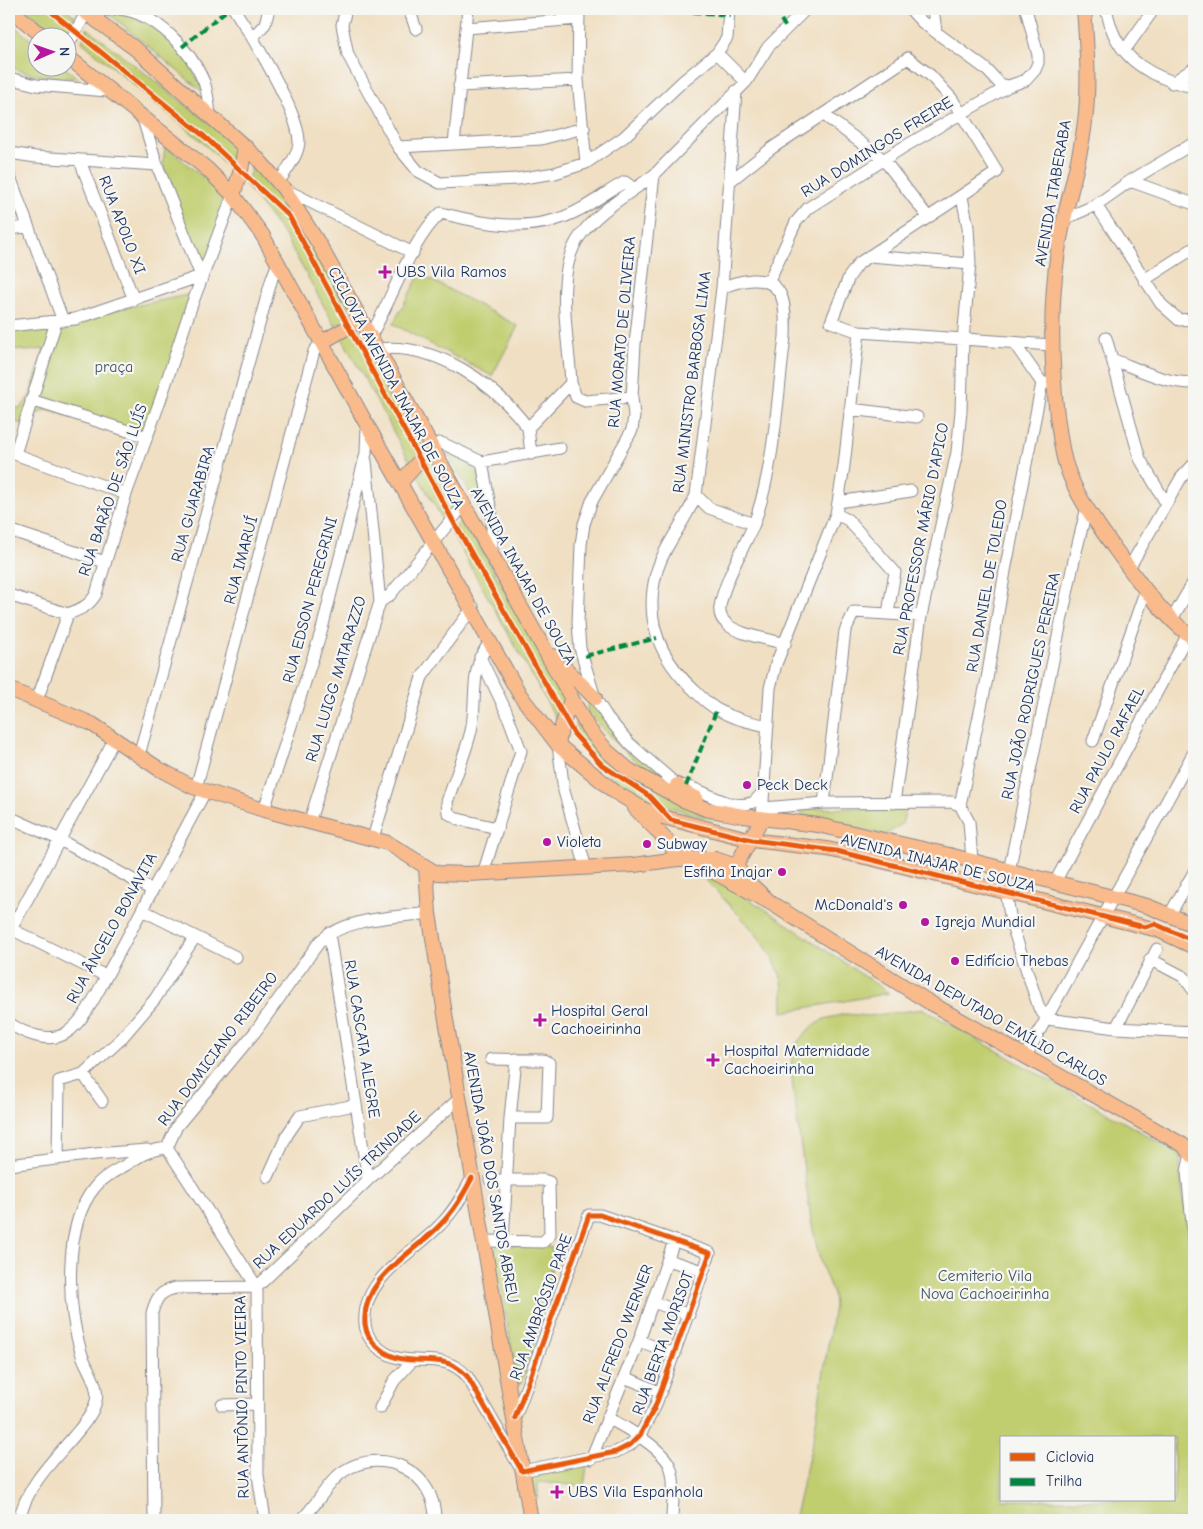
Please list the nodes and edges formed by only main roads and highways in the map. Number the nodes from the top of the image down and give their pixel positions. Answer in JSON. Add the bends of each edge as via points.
{"nodes":[{"id":1,"x":10,"y":9,"type":"edge"},
{"id":2,"x":1084,"y":9,"type":"edge"},
{"id":3,"x":83,"y":11,"type":"edge"},
{"id":4,"x":32,"y":28,"type":"edge"},
{"id":5,"x":78,"y":65,"type":"edge"},
{"id":6,"x":245,"y":146,"type":"junction"},
{"id":7,"x":233,"y":195,"type":"junction"},
{"id":8,"x":360,"y":320,"type":"junction"},
{"id":9,"x":322,"y":342,"type":"junction"},
{"id":10,"x":431,"y":448,"type":"junction"},
{"id":11,"x":400,"y":483,"type":"junction"},
{"id":12,"x":1191,"y":636,"type":"edge"},
{"id":13,"x":545,"y":651,"type":"junction"},
{"id":14,"x":9,"y":689,"type":"edge"},
{"id":15,"x":594,"y":698,"type":"road end"},
{"id":16,"x":571,"y":700,"type":"junction"},
{"id":17,"x":558,"y":745,"type":"junction"},
{"id":18,"x":677,"y":785,"type":"road end"},
{"id":19,"x":630,"y":802,"type":"junction"},
{"id":20,"x":763,"y":813,"type":"junction"},
{"id":21,"x":743,"y":816,"type":"junction"},
{"id":22,"x":752,"y":840,"type":"junction"},
{"id":23,"x":683,"y":859,"type":"junction"},
{"id":24,"x":736,"y":866,"type":"junction"},
{"id":25,"x":426,"y":868,"type":"junction"},
{"id":26,"x":771,"y":903,"type":"junction"},
{"id":27,"x":1168,"y":913,"type":"junction"},
{"id":28,"x":1194,"y":925,"type":"edge"},
{"id":29,"x":1158,"y":930,"type":"junction"},
{"id":30,"x":1194,"y":947,"type":"edge"},
{"id":31,"x":1193,"y":1155,"type":"edge"},
{"id":32,"x":531,"y":1520,"type":"edge"}],
"edges":[{"from":1,"to":4,"type":"main road"},
{"from":2,"to":12,"type":"main road","name":"AVENIDA ITABERABA","via":[[1087,101],[1056,275],[1048,383],[1066,467],[1074,487],[1170,621]]},
{"from":3,"to":6,"type":"main road","name":"AVENIDA INAJAR DE SOUZA","via":[[137,50]]},
{"from":5,"to":7,"type":"main road","name":"AVENIDA INAJAR DE SOUZA","via":[[178,145]]},
{"from":6,"to":7,"type":"main road"},
{"from":6,"to":8,"type":"main road","name":"AVENIDA INAJAR DE SOUZA","via":[[281,185],[319,244]]},
{"from":7,"to":9,"type":"main road","name":"AVENIDA INAJAR DE SOUZA","via":[[263,236]]},
{"from":8,"to":9,"type":"main road"},
{"from":8,"to":10,"type":"main road","name":"AVENIDA INAJAR DE SOUZA"},
{"from":9,"to":11,"type":"main road","name":"AVENIDA INAJAR DE SOUZA"},
{"from":10,"to":11,"type":"main road"},
{"from":10,"to":13,"type":"main road","name":"AVENIDA INAJAR DE SOUZA"},
{"from":11,"to":17,"type":"main road","name":"AVENIDA INAJAR DE SOUZA","via":[[520,695]]},
{"from":13,"to":15,"type":"main road"},
{"from":13,"to":16,"type":"main road","name":"AVENIDA INAJAR DE SOUZA"},
{"from":14,"to":25,"type":"main road","via":[[92,724],[166,774],[201,790],[308,823],[373,838],[404,852]]},
{"from":16,"to":17,"type":"main road"},
{"from":16,"to":21,"type":"main road","name":"AVENIDA INAJAR DE SOUZA","via":[[594,736],[629,770],[681,799],[706,809]]},
{"from":17,"to":19,"type":"main road","name":"AVENIDA INAJAR DE SOUZA"},
{"from":18,"to":21,"type":"main road","via":[[687,794]]},
{"from":19,"to":22,"type":"main road","name":"AVENIDA INAJAR DE SOUZA","via":[[671,820]]},
{"from":19,"to":23,"type":"main road"},
{"from":20,"to":21,"type":"main road","name":"AVENIDA INAJAR DE SOUZA"},
{"from":20,"to":22,"type":"main road"},
{"from":20,"to":27,"type":"main road","name":"AVENIDA INAJAR DE SOUZA","via":[[972,860]]},
{"from":22,"to":24,"type":"main road"},
{"from":22,"to":29,"type":"main road","name":"AVENIDA INAJAR DE SOUZA","via":[[827,849]]},
{"from":23,"to":24,"type":"main road","via":[[715,859]]},
{"from":23,"to":25,"type":"main road","via":[[482,874],[446,875]]},
{"from":23,"to":26,"type":"main road","name":"AVENIDA DEPUTADO EMÍLIO CARLOS"},
{"from":24,"to":26,"type":"main road","name":"AVENIDA DEPUTADO EMÍLIO CARLOS"},
{"from":25,"to":32,"type":"main road","name":"AVENIDA JOÃO DOS SANTOS ABREU","via":[[429,913]]},
{"from":26,"to":31,"type":"main road","name":"AVENIDA DEPUTADO EMÍLIO CARLOS","via":[[932,1004],[1183,1145]]},
{"from":27,"to":28,"type":"main road","name":"AVENIDA INAJAR DE SOUZA"},
{"from":27,"to":29,"type":"main road","via":[[1157,918]]},
{"from":29,"to":30,"type":"main road","name":"AVENIDA INAJAR DE SOUZA"}]}
